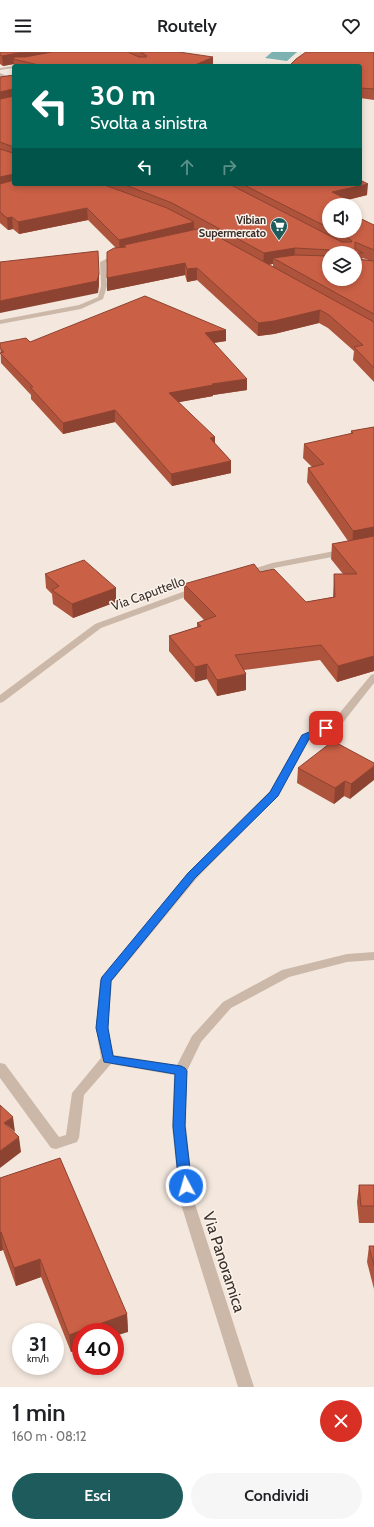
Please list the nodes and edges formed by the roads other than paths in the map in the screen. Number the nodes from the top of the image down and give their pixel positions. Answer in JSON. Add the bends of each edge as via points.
{"nodes":[{"id":1,"x":12,"y":67,"type":"edge"},
{"id":2,"x":0,"y":69,"type":"edge"},
{"id":3,"x":0,"y":74,"type":"edge"},
{"id":4,"x":12,"y":80,"type":"edge"},
{"id":5,"x":123,"y":254,"type":"edge"},
{"id":6,"x":0,"y":322,"type":"edge"},
{"id":7,"x":356,"y":550,"type":"edge"},
{"id":8,"x":238,"y":576,"type":"edge"},
{"id":9,"x":203,"y":588,"type":"edge"},
{"id":10,"x":374,"y":677,"type":"edge"},
{"id":11,"x":0,"y":700,"type":"edge"},
{"id":12,"x":374,"y":956,"type":"edge"},
{"id":13,"x":108,"y":1059,"type":"junction"},
{"id":14,"x":0,"y":1068,"type":"edge"},
{"id":15,"x":181,"y":1071,"type":"junction"},
{"id":16,"x":246,"y":1387,"type":"edge"}],
"edges":[{"from":1,"to":2,"type":"street"},
{"from":3,"to":4,"type":"street"},
{"from":5,"to":6,"type":"street","via":[[103,262],[104,286],[101,298],[81,307]]},
{"from":7,"to":8,"type":"street","via":[[272,566]]},
{"from":9,"to":11,"type":"street","name":"Via Caputtello","via":[[98,626]]},
{"from":10,"to":13,"type":"street","via":[[337,723],[305,738],[274,794],[192,876],[106,980],[102,1028]]},
{"from":12,"to":15,"type":"street","name":"Via Panoramica","via":[[347,958],[286,973],[227,1005],[196,1039]]},
{"from":13,"to":14,"type":"street","via":[[78,1093],[72,1138],[56,1144]]},
{"from":13,"to":15,"type":"street"},
{"from":15,"to":16,"type":"street","name":"Via Panoramica","via":[[179,1126],[187,1200]]}]}
